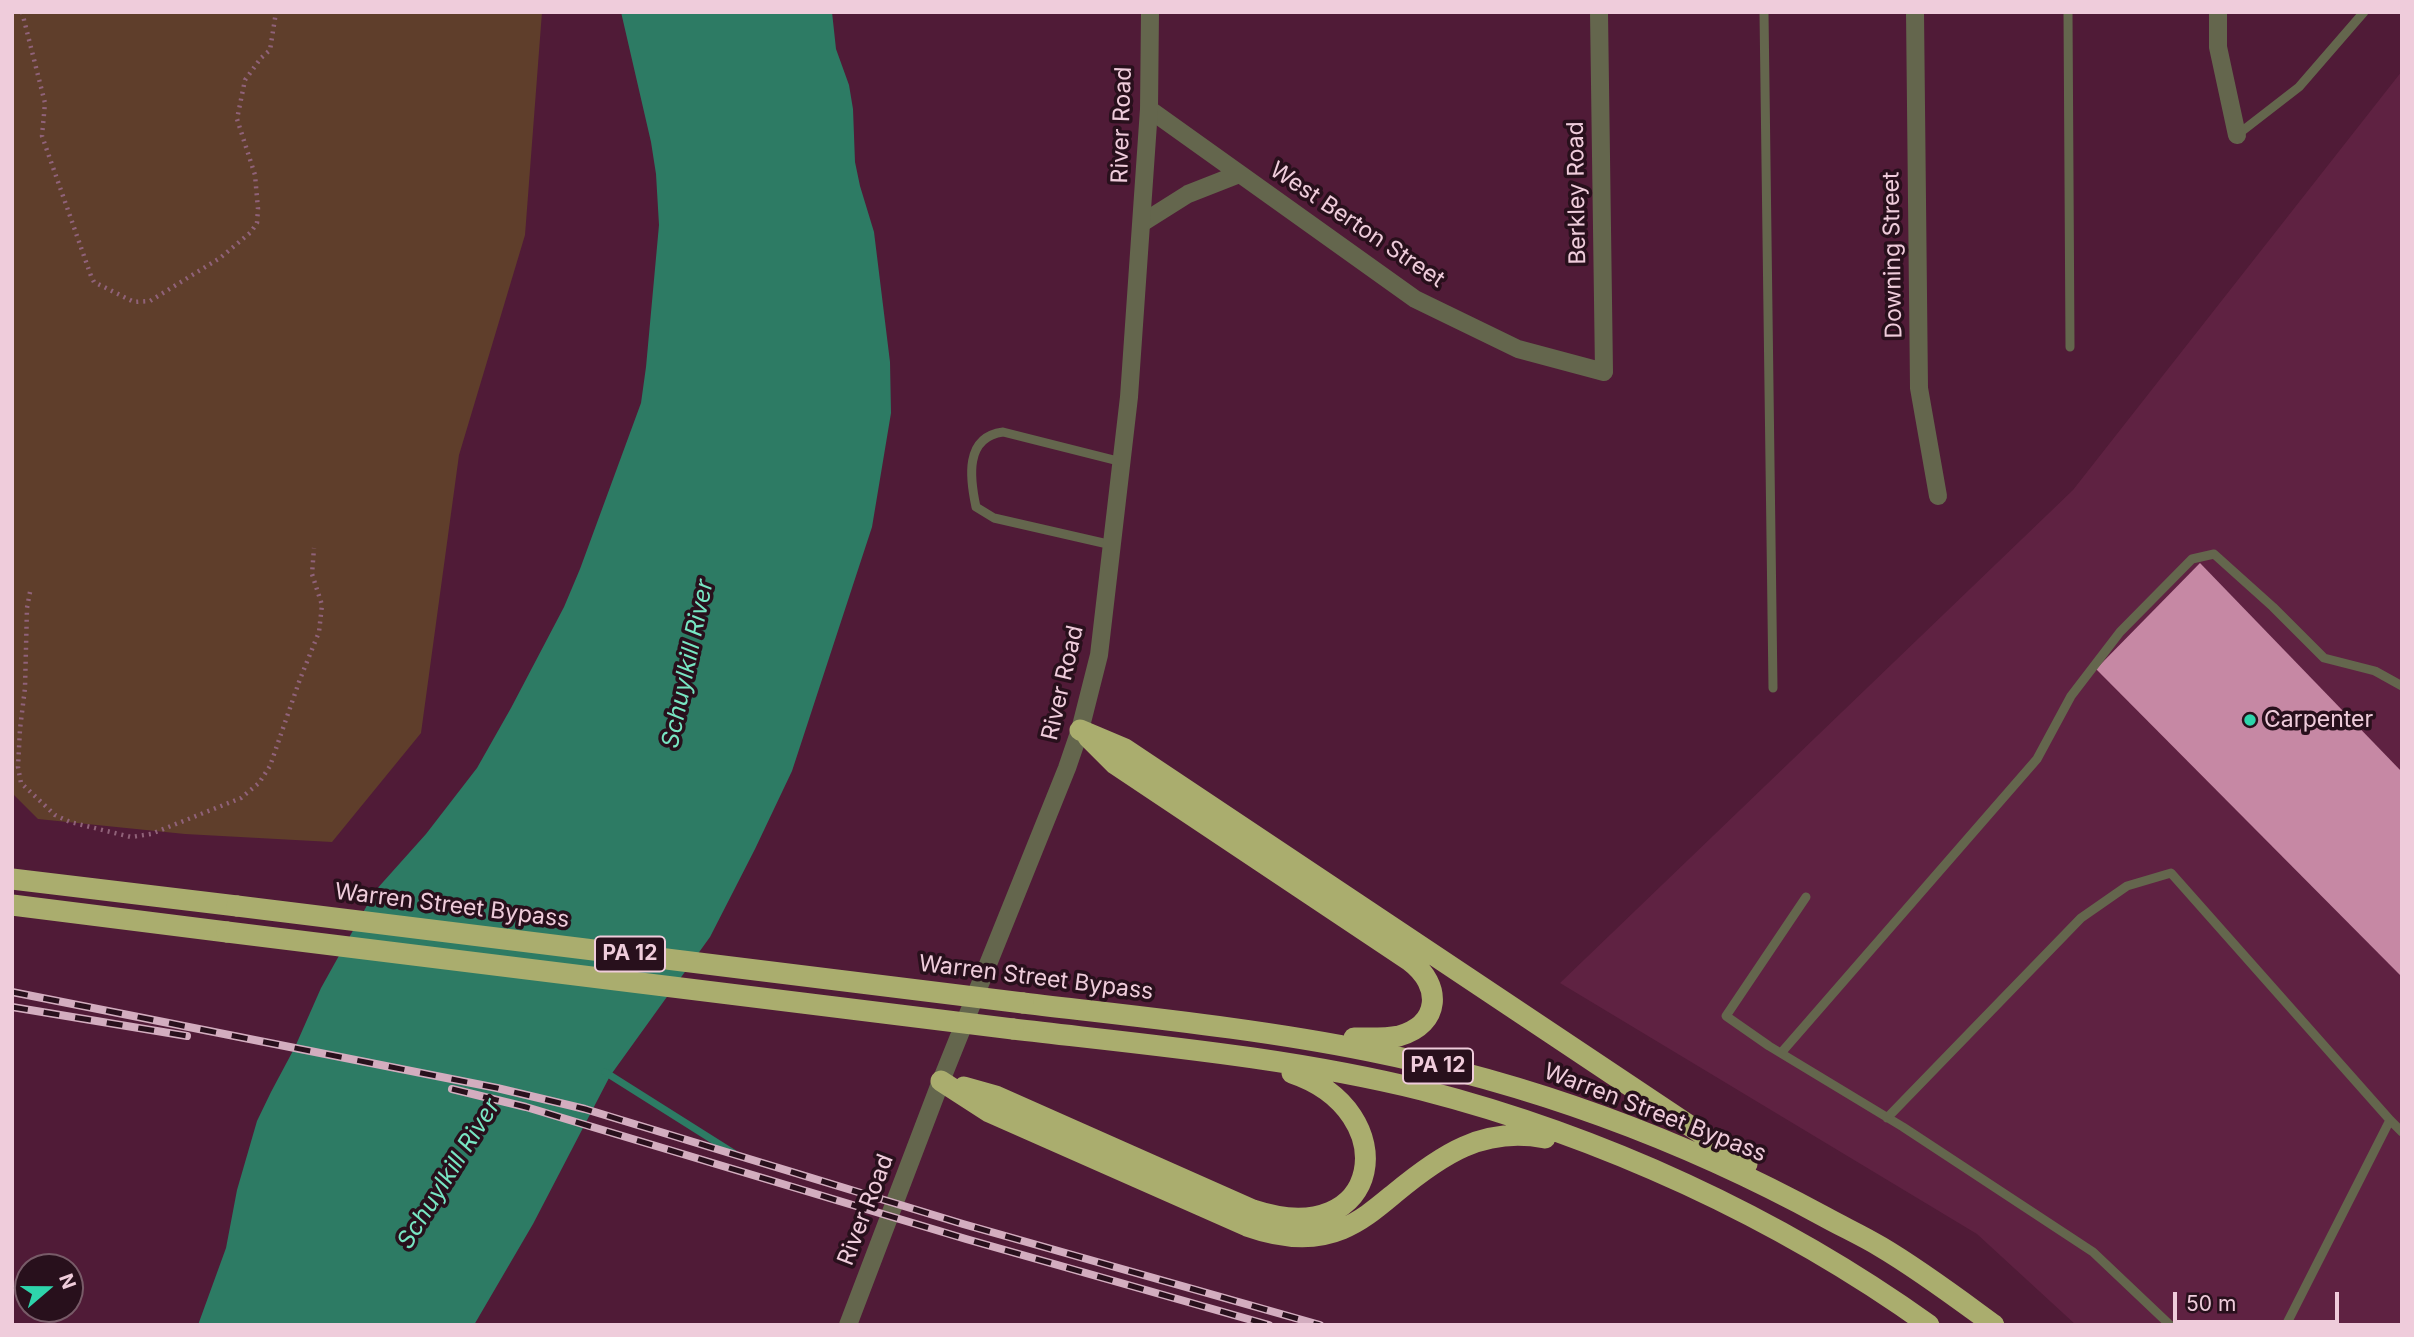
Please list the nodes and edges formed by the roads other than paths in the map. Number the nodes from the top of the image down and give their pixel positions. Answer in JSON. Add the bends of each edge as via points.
{"nodes":[{"id":1,"x":1150,"y":12,"type":"edge"},
{"id":2,"x":1599,"y":12,"type":"edge"},
{"id":3,"x":1764,"y":12,"type":"edge"},
{"id":4,"x":1915,"y":12,"type":"edge"},
{"id":5,"x":2068,"y":12,"type":"edge"},
{"id":6,"x":2218,"y":12,"type":"edge"},
{"id":7,"x":2364,"y":12,"type":"edge"},
{"id":8,"x":1149,"y":109,"type":"junction"},
{"id":9,"x":2237,"y":135,"type":"joint"},
{"id":10,"x":1239,"y":174,"type":"junction"},
{"id":11,"x":1142,"y":223,"type":"junction"},
{"id":12,"x":2070,"y":347,"type":"dead end"},
{"id":13,"x":1604,"y":372,"type":"joint"},
{"id":14,"x":1122,"y":462,"type":"junction"},
{"id":15,"x":1938,"y":496,"type":"dead end"},
{"id":16,"x":1112,"y":545,"type":"junction"},
{"id":17,"x":2402,"y":686,"type":"edge"},
{"id":18,"x":1773,"y":688,"type":"dead end"},
{"id":19,"x":1080,"y":730,"type":"junction"},
{"id":20,"x":12,"y":879,"type":"edge"},
{"id":21,"x":1806,"y":897,"type":"dead end"},
{"id":22,"x":12,"y":905,"type":"edge"},
{"id":23,"x":1306,"y":1039,"type":"junction"},
{"id":24,"x":1781,"y":1053,"type":"junction"},
{"id":25,"x":1245,"y":1057,"type":"junction"},
{"id":26,"x":941,"y":1082,"type":"junction"},
{"id":27,"x":1887,"y":1118,"type":"junction"},
{"id":28,"x":2390,"y":1120,"type":"junction"},
{"id":29,"x":2402,"y":1132,"type":"edge"},
{"id":30,"x":1595,"y":1147,"type":"junction"},
{"id":31,"x":1827,"y":1218,"type":"junction"},
{"id":32,"x":848,"y":1325,"type":"edge"},
{"id":33,"x":1928,"y":1325,"type":"edge"},
{"id":34,"x":1994,"y":1325,"type":"edge"},
{"id":35,"x":2170,"y":1325,"type":"edge"},
{"id":36,"x":2286,"y":1325,"type":"edge"}],
"edges":[{"from":1,"to":8,"type":"street","name":"River Road"},
{"from":2,"to":13,"type":"street","name":"Berkley Road"},
{"from":3,"to":18,"type":"lane"},
{"from":4,"to":15,"type":"street","name":"Downing Street","via":[[1919,388]]},
{"from":5,"to":12,"type":"lane"},
{"from":6,"to":9,"type":"street","via":[[2218,47]]},
{"from":7,"to":9,"type":"lane","via":[[2299,87]]},
{"from":8,"to":10,"type":"street","name":"West Berton Street"},
{"from":8,"to":11,"type":"street","name":"River Road"},
{"from":10,"to":11,"type":"street","name":"West Berton Street","via":[[1188,194]]},
{"from":10,"to":13,"type":"street","name":"West Berton Street","via":[[1415,299],[1518,349]]},
{"from":11,"to":14,"type":"street","name":"River Road"},
{"from":14,"to":16,"type":"street","name":"River Road"},
{"from":14,"to":16,"type":"lane","via":[[1003,432],[992,433],[981,443],[971,473],[976,507],[993,518]]},
{"from":16,"to":19,"type":"street","name":"River Road","via":[[1099,655]]},
{"from":17,"to":24,"type":"lane","via":[[2375,671],[2324,658],[2214,554],[2192,559],[2120,632],[2071,696],[2037,759]]},
{"from":19,"to":23,"type":"highway","via":[[1115,764],[1410,961],[1430,984],[1430,1013],[1412,1030],[1387,1038]]},
{"from":19,"to":26,"type":"street","name":"River Road"},
{"from":19,"to":31,"type":"highway","via":[[1125,748]]},
{"from":20,"to":23,"type":"highway","name":"Warren Street Bypass","number":"PA 12","bridge":true},
{"from":21,"to":24,"type":"lane","via":[[1726,1016]]},
{"from":22,"to":25,"type":"highway","number":"PA 12","bridge":true},
{"from":23,"to":31,"type":"highway","name":"Warren Street Bypass","number":"PA 12","via":[[1427,1063],[1547,1096],[1716,1161]]},
{"from":24,"to":27,"type":"lane"},
{"from":25,"to":26,"type":"highway","via":[[1317,1084],[1356,1121],[1363,1136],[1364,1178],[1338,1209],[1304,1219],[1271,1216],[996,1096]]},
{"from":25,"to":30,"type":"highway","number":"PA 12","via":[[1420,1090]]},
{"from":26,"to":30,"type":"highway","via":[[989,1112],[1247,1226],[1286,1236],[1323,1235],[1355,1223],[1439,1158],[1475,1142],[1514,1135]]},
{"from":26,"to":32,"type":"street","name":"River Road"},
{"from":27,"to":28,"type":"lane","via":[[2081,918],[2126,886],[2171,873]]},
{"from":27,"to":35,"type":"lane","via":[[2093,1252]]},
{"from":28,"to":29,"type":"lane"},
{"from":28,"to":36,"type":"lane"},
{"from":30,"to":33,"type":"highway","number":"PA 12","via":[[1758,1219],[1861,1279]]},
{"from":31,"to":34,"type":"highway","name":"Warren Street Bypass","number":"PA 12","via":[[1880,1246]]}]}
